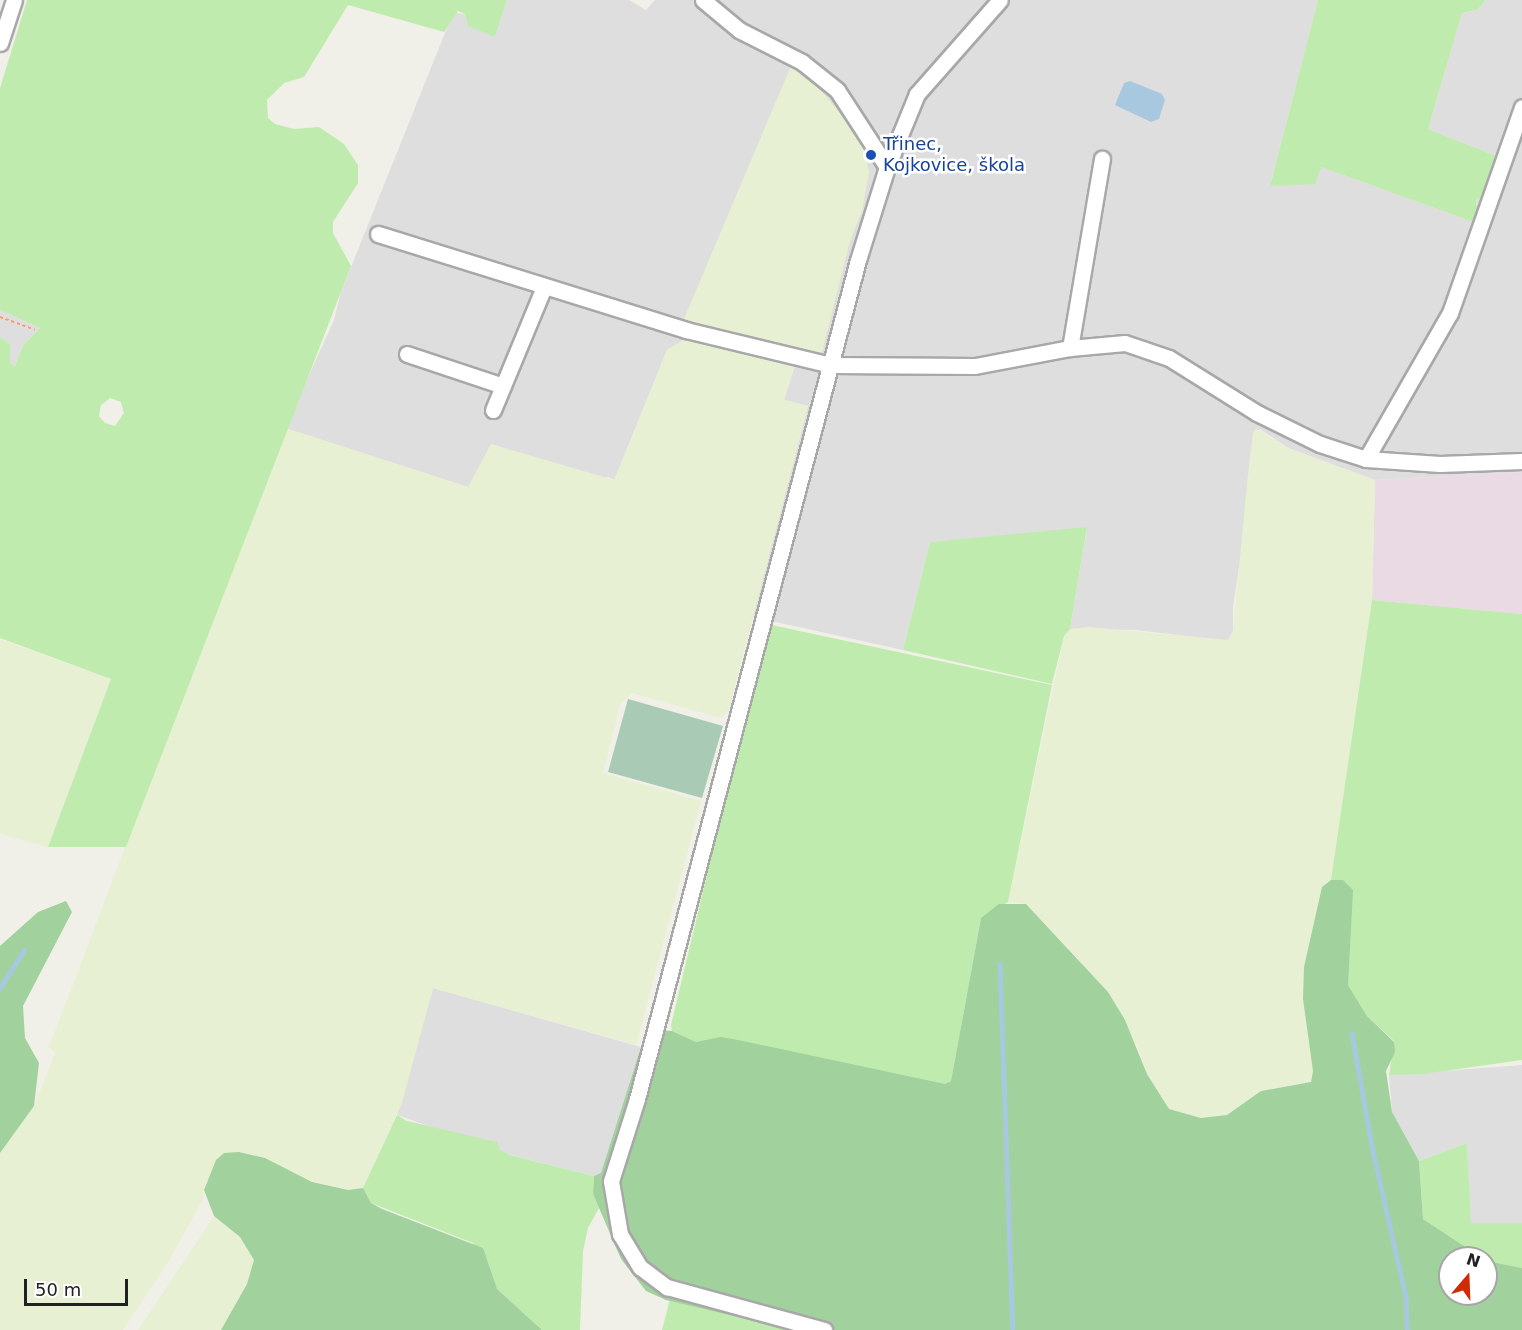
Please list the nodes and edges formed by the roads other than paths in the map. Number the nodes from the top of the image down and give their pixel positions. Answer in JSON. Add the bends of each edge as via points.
{"nodes":[{"id":1,"x":14,"y":0,"type":"edge"},
{"id":2,"x":703,"y":0,"type":"edge"},
{"id":3,"x":1000,"y":0,"type":"edge"},
{"id":4,"x":0,"y":44,"type":"edge"},
{"id":5,"x":1522,"y":107,"type":"edge"},
{"id":6,"x":1102,"y":159,"type":"dead end"},
{"id":7,"x":887,"y":167,"type":"junction"},
{"id":8,"x":378,"y":234,"type":"dead end"},
{"id":9,"x":544,"y":287,"type":"junction"},
{"id":10,"x":1070,"y":348,"type":"junction"},
{"id":11,"x":407,"y":354,"type":"dead end"},
{"id":12,"x":831,"y":365,"type":"junction"},
{"id":13,"x":503,"y":386,"type":"junction"},
{"id":14,"x":493,"y":410,"type":"dead end"},
{"id":15,"x":1366,"y":459,"type":"junction"},
{"id":16,"x":1522,"y":461,"type":"edge"},
{"id":17,"x":824,"y":1330,"type":"edge"}],
"edges":[{"from":1,"to":4,"type":"street"},
{"from":2,"to":7,"type":"street","via":[[739,30],[802,62],[837,90]]},
{"from":3,"to":7,"type":"street","via":[[917,94]]},
{"from":5,"to":15,"type":"street","via":[[1449,313]]},
{"from":6,"to":10,"type":"street"},
{"from":7,"to":12,"type":"street"},
{"from":8,"to":9,"type":"street"},
{"from":9,"to":12,"type":"street","via":[[686,330]]},
{"from":9,"to":13,"type":"street"},
{"from":10,"to":12,"type":"street","via":[[975,366]]},
{"from":10,"to":15,"type":"street","via":[[1125,343],[1169,358],[1257,413],[1320,444]]},
{"from":11,"to":13,"type":"street"},
{"from":12,"to":17,"type":"street","via":[[637,1099],[611,1181],[620,1234],[640,1267],[667,1287]]},
{"from":13,"to":14,"type":"street"},
{"from":15,"to":16,"type":"street","via":[[1440,464]]}]}
